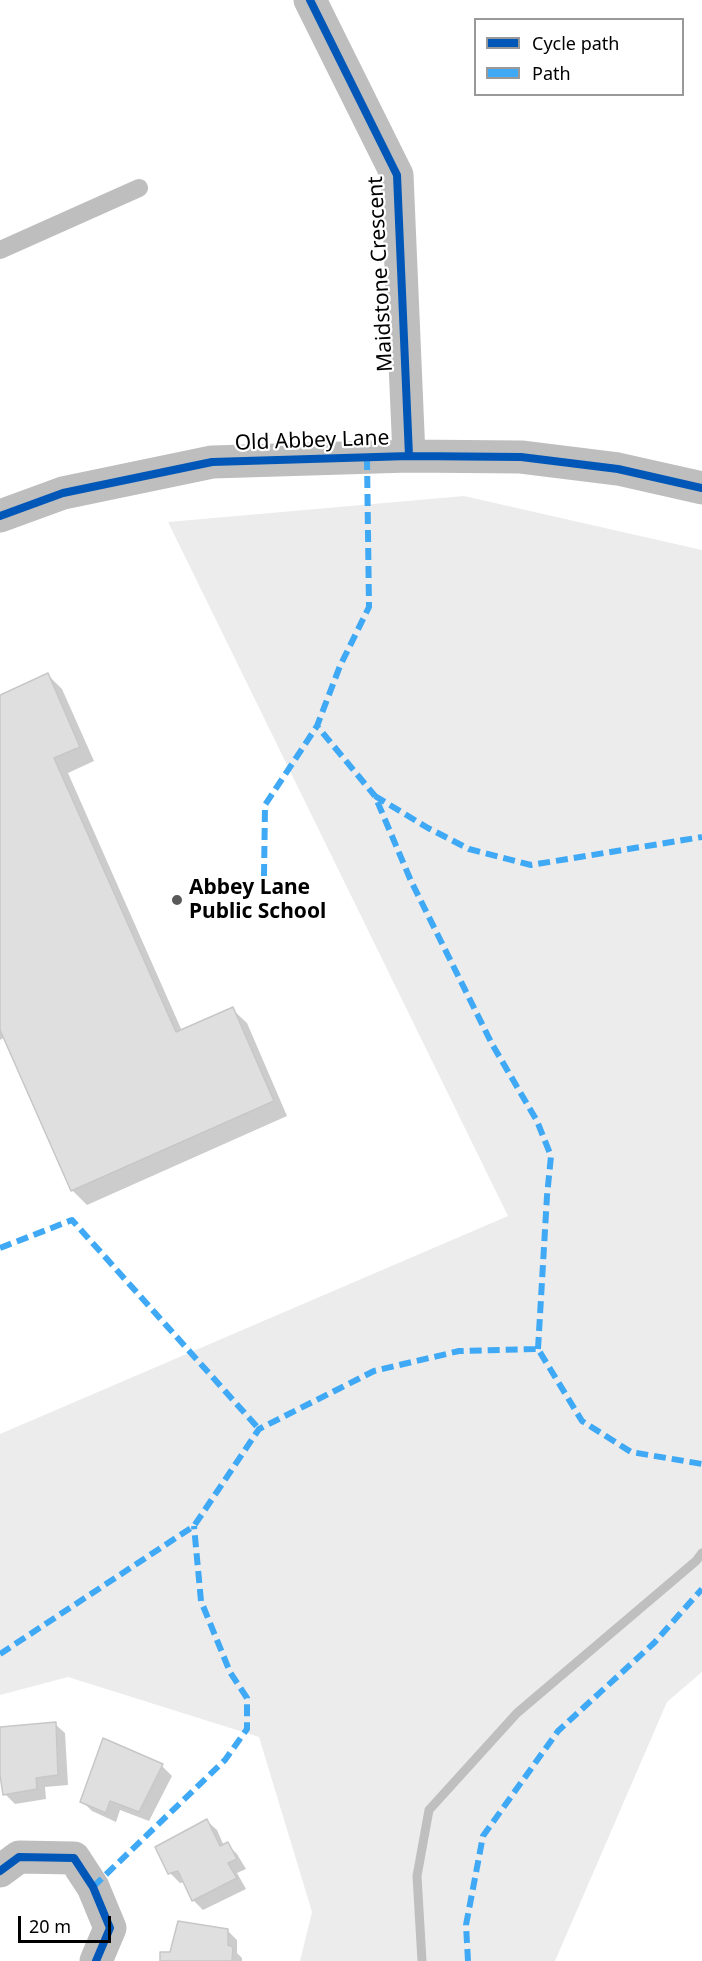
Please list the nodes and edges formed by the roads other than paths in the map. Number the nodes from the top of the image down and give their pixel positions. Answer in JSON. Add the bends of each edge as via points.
{"nodes":[{"id":1,"x":310,"y":0,"type":"edge"},
{"id":2,"x":139,"y":188,"type":"dead end"},
{"id":3,"x":0,"y":250,"type":"edge"},
{"id":4,"x":409,"y":456,"type":"junction"},
{"id":5,"x":702,"y":488,"type":"edge"},
{"id":6,"x":0,"y":516,"type":"edge"},
{"id":7,"x":0,"y":1871,"type":"edge"},
{"id":8,"x":96,"y":1961,"type":"edge"}],
"edges":[{"from":1,"to":4,"type":"street","name":"Maidstone Crescent","via":[[397,175]]},
{"from":2,"to":3,"type":"lane"},
{"from":4,"to":5,"type":"street","name":"Old Abbey Lane","via":[[521,457],[618,469]]},
{"from":4,"to":6,"type":"street","name":"Old Abbey Lane","via":[[212,462],[63,493]]},
{"from":7,"to":8,"type":"street","via":[[19,1857],[74,1858],[93,1887],[110,1928]]}]}
